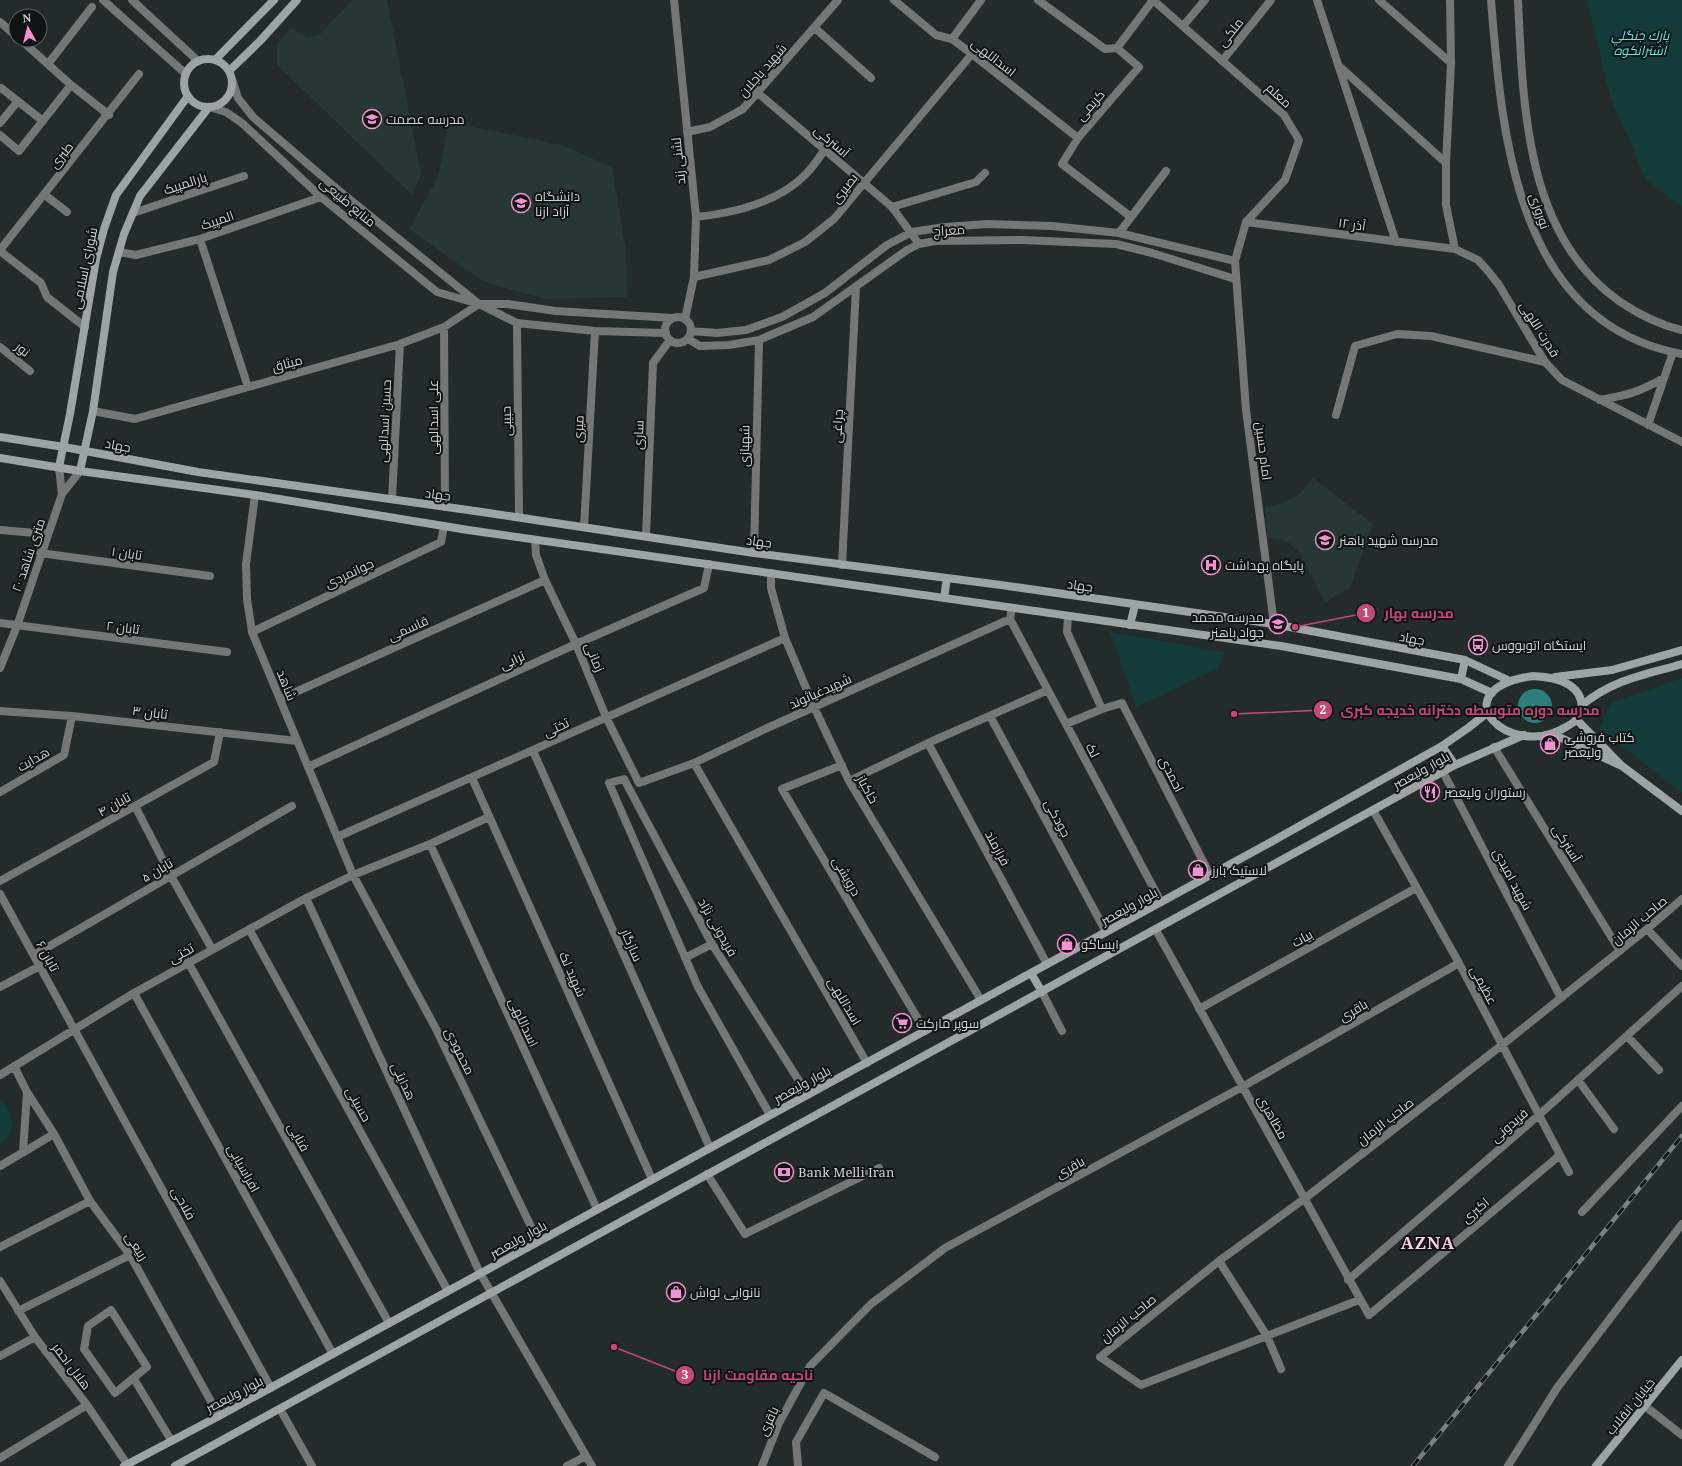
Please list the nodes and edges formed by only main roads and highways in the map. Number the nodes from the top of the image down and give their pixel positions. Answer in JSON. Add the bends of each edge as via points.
{"nodes":[{"id":1,"x":274,"y":0,"type":"edge"},
{"id":2,"x":296,"y":0,"type":"edge"},
{"id":3,"x":215,"y":60,"type":"junction"},
{"id":4,"x":229,"y":70,"type":"junction"},
{"id":5,"x":188,"y":96,"type":"junction"},
{"id":6,"x":208,"y":107,"type":"junction"},
{"id":7,"x":0,"y":437,"type":"edge"},
{"id":8,"x":64,"y":447,"type":"junction"},
{"id":9,"x":86,"y":451,"type":"junction"},
{"id":10,"x":0,"y":458,"type":"edge"},
{"id":11,"x":59,"y":468,"type":"junction"},
{"id":12,"x":80,"y":472,"type":"junction"},
{"id":13,"x":947,"y":578,"type":"junction"},
{"id":14,"x":944,"y":598,"type":"junction"},
{"id":15,"x":1135,"y":605,"type":"junction"},
{"id":16,"x":1130,"y":625,"type":"junction"},
{"id":17,"x":1682,"y":650,"type":"edge"},
{"id":18,"x":1465,"y":660,"type":"junction"},
{"id":19,"x":1682,"y":664,"type":"edge"},
{"id":20,"x":1550,"y":677,"type":"junction"},
{"id":21,"x":1461,"y":679,"type":"junction"},
{"id":22,"x":1510,"y":682,"type":"junction"},
{"id":23,"x":1492,"y":693,"type":"junction"},
{"id":24,"x":1582,"y":705,"type":"junction"},
{"id":25,"x":1487,"y":713,"type":"junction"},
{"id":26,"x":1577,"y":720,"type":"junction"},
{"id":27,"x":1552,"y":734,"type":"junction"},
{"id":28,"x":1524,"y":735,"type":"junction"},
{"id":29,"x":1442,"y":746,"type":"junction"},
{"id":30,"x":1455,"y":765,"type":"junction"},
{"id":31,"x":1622,"y":766,"type":"junction"},
{"id":32,"x":1682,"y":811,"type":"edge"},
{"id":33,"x":1031,"y":973,"type":"junction"},
{"id":34,"x":1042,"y":992,"type":"junction"},
{"id":35,"x":1682,"y":1360,"type":"edge"},
{"id":36,"x":125,"y":1465,"type":"edge"},
{"id":37,"x":175,"y":1466,"type":"edge"},
{"id":38,"x":1596,"y":1466,"type":"edge"}],
"edges":[{"from":1,"to":3,"type":"main road"},
{"from":2,"to":4,"type":"main road"},
{"from":3,"to":4,"type":"main road"},
{"from":3,"to":5,"type":"main road","via":[[203,59],[188,69],[184,82]]},
{"from":4,"to":6,"type":"main road","via":[[232,79],[230,91],[224,101]]},
{"from":5,"to":6,"type":"main road","via":[[200,106]]},
{"from":5,"to":8,"type":"main road","name":"شورای اسلامی","via":[[116,195],[96,259]]},
{"from":6,"to":9,"type":"main road","via":[[140,196],[119,252],[113,272]]},
{"from":7,"to":8,"type":"main road","name":"جهاد"},
{"from":8,"to":9,"type":"main road","name":"جهاد"},
{"from":8,"to":11,"type":"main road","name":"شورای اسلامی"},
{"from":9,"to":12,"type":"main road"},
{"from":9,"to":13,"type":"main road","name":"جهاد","via":[[198,472],[754,553]]},
{"from":10,"to":11,"type":"main road"},
{"from":11,"to":12,"type":"main road"},
{"from":12,"to":14,"type":"main road","via":[[255,495],[535,540]]},
{"from":13,"to":14,"type":"main road"},
{"from":13,"to":15,"type":"main road","name":"جهاد"},
{"from":14,"to":16,"type":"main road"},
{"from":15,"to":16,"type":"main road"},
{"from":15,"to":18,"type":"main road","name":"جهاد","via":[[1274,624]]},
{"from":16,"to":21,"type":"main road","via":[[1281,646]]},
{"from":17,"to":20,"type":"main road","via":[[1612,670]]},
{"from":18,"to":21,"type":"main road"},
{"from":18,"to":22,"type":"main road","name":"جهاد"},
{"from":19,"to":24,"type":"main road","via":[[1616,682]]},
{"from":20,"to":22,"type":"main road","via":[[1533,676],[1517,678]]},
{"from":20,"to":24,"type":"main road","via":[[1565,682],[1576,690]]},
{"from":21,"to":23,"type":"main road"},
{"from":22,"to":23,"type":"main road"},
{"from":23,"to":25,"type":"main road","via":[[1487,703]]},
{"from":24,"to":26,"type":"main road"},
{"from":25,"to":28,"type":"main road","via":[[1493,722],[1504,730]]},
{"from":25,"to":29,"type":"main road","name":"بلوار ولیعصر"},
{"from":26,"to":27,"type":"main road"},
{"from":26,"to":31,"type":"main road"},
{"from":27,"to":28,"type":"main road"},
{"from":27,"to":31,"type":"main road"},
{"from":28,"to":30,"type":"main road","name":"بلوار ولیعصر"},
{"from":29,"to":30,"type":"main road"},
{"from":29,"to":33,"type":"main road","name":"بلوار ولیعصر"},
{"from":30,"to":34,"type":"main road","name":"بلوار ولیعصر"},
{"from":31,"to":32,"type":"main road"},
{"from":33,"to":34,"type":"main road"},
{"from":33,"to":36,"type":"main road","name":"بلوار ولیعصر","via":[[271,1388]]},
{"from":34,"to":37,"type":"main road","name":"بلوار ولیعصر"},
{"from":35,"to":38,"type":"main road","name":"خیابان انقلاب"}]}
